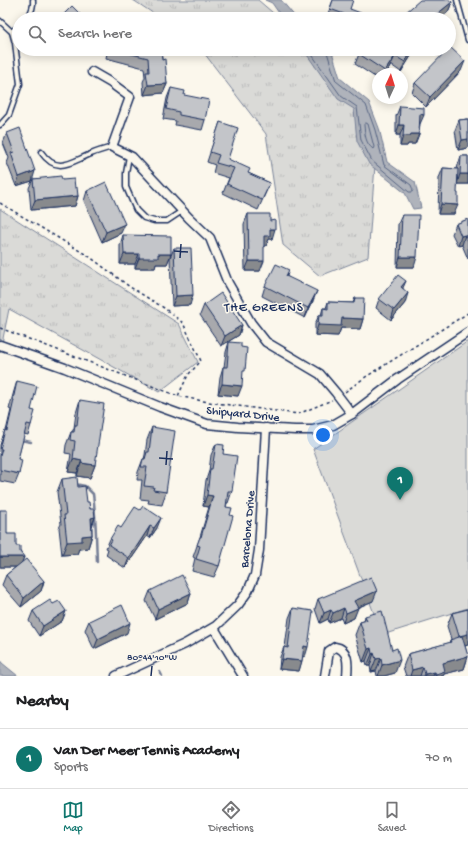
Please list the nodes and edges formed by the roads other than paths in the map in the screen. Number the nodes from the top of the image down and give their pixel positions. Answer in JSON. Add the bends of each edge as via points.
{"nodes":[{"id":1,"x":33,"y":0,"type":"edge"},
{"id":2,"x":457,"y":0,"type":"edge"},
{"id":3,"x":31,"y":12,"type":"edge"},
{"id":4,"x":0,"y":21,"type":"edge"},
{"id":5,"x":12,"y":32,"type":"edge"},
{"id":6,"x":468,"y":40,"type":"edge"},
{"id":7,"x":17,"y":56,"type":"edge"},
{"id":8,"x":92,"y":72,"type":"dead end"},
{"id":9,"x":0,"y":125,"type":"edge"},
{"id":10,"x":112,"y":147,"type":"junction"},
{"id":11,"x":41,"y":152,"type":"dead end"},
{"id":12,"x":130,"y":155,"type":"junction"},
{"id":13,"x":182,"y":210,"type":"junction"},
{"id":14,"x":468,"y":332,"type":"edge"},
{"id":15,"x":0,"y":345,"type":"edge"},
{"id":16,"x":352,"y":414,"type":"junction"},
{"id":17,"x":266,"y":428,"type":"junction"},
{"id":18,"x":214,"y":628,"type":"junction"},
{"id":19,"x":116,"y":676,"type":"edge"},
{"id":20,"x":243,"y":676,"type":"edge"},
{"id":21,"x":325,"y":676,"type":"edge"},
{"id":22,"x":347,"y":676,"type":"edge"}],
"edges":[{"from":1,"to":3,"type":"lane"},
{"from":2,"to":6,"type":"lane"},
{"from":4,"to":5,"type":"lane"},
{"from":7,"to":9,"type":"lane","via":[[20,84],[8,115]]},
{"from":8,"to":10,"type":"street","via":[[130,97]]},
{"from":10,"to":11,"type":"lane","via":[[61,165],[52,164]]},
{"from":10,"to":12,"type":"street"},
{"from":12,"to":13,"type":"street"},
{"from":12,"to":13,"type":"lane","via":[[126,187],[136,210],[144,218],[167,221]]},
{"from":13,"to":16,"type":"street","via":[[210,238],[228,283],[266,342],[320,374]]},
{"from":14,"to":16,"type":"street","name":"Shipyard Drive","via":[[398,379]]},
{"from":15,"to":17,"type":"street","name":"Shipyard Drive","via":[[207,424]]},
{"from":16,"to":17,"type":"street","name":"Shipyard Drive","via":[[333,425],[313,430]]},
{"from":17,"to":18,"type":"street","name":"Barcelona Drive","via":[[260,550],[255,575],[238,605]]},
{"from":18,"to":19,"type":"street","name":"Barcelona Drive"},
{"from":18,"to":20,"type":"street"},
{"from":21,"to":22,"type":"street","via":[[329,651],[335,647],[344,651],[348,666]]}]}
